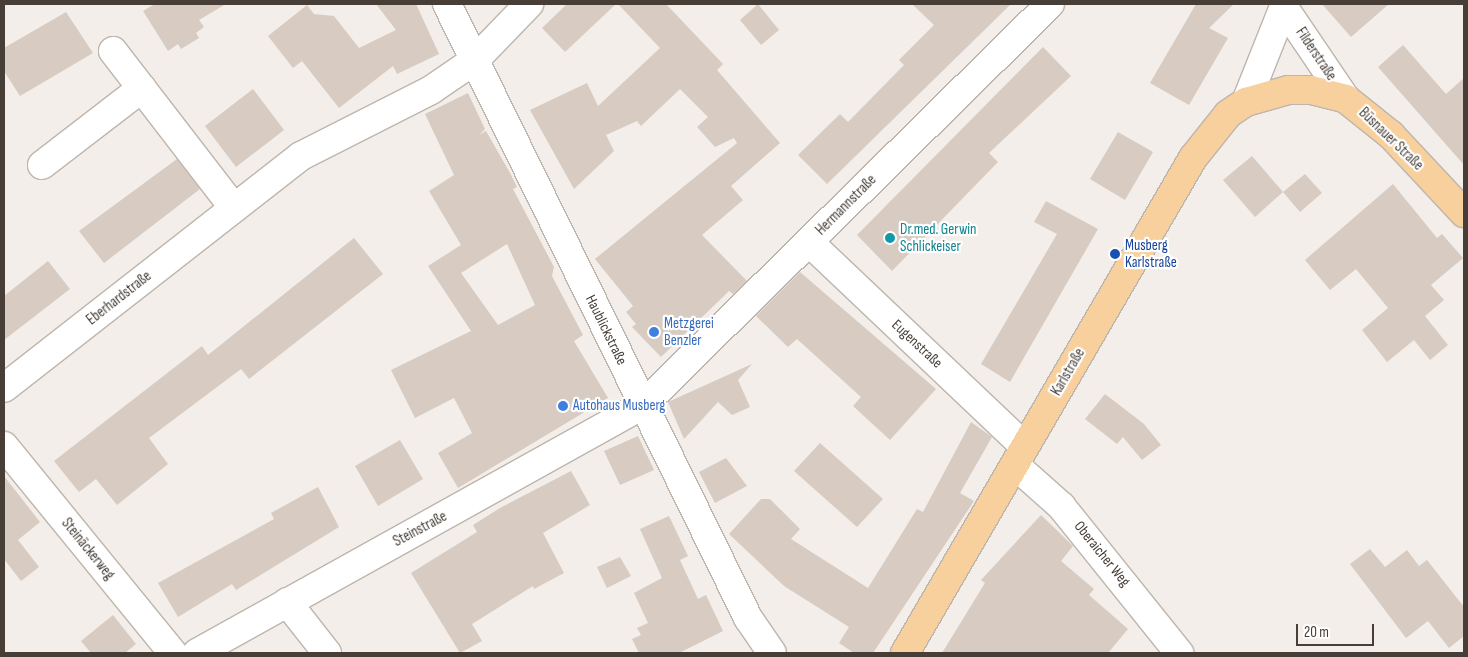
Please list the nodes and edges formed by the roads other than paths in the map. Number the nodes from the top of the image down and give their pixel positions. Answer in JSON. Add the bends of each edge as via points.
{"nodes":[{"id":1,"x":448,"y":4,"type":"edge"},
{"id":2,"x":528,"y":4,"type":"edge"},
{"id":3,"x":1050,"y":4,"type":"edge"},
{"id":4,"x":1285,"y":6,"type":"edge"},
{"id":5,"x":113,"y":51,"type":"dead end"},
{"id":6,"x":475,"y":60,"type":"junction"},
{"id":7,"x":142,"y":88,"type":"junction"},
{"id":8,"x":1346,"y":99,"type":"junction"},
{"id":9,"x":1246,"y":102,"type":"junction"},
{"id":10,"x":42,"y":165,"type":"dead end"},
{"id":11,"x":234,"y":208,"type":"junction"},
{"id":12,"x":1464,"y":213,"type":"edge"},
{"id":13,"x":809,"y":242,"type":"junction"},
{"id":14,"x":4,"y":388,"type":"edge"},
{"id":15,"x":642,"y":405,"type":"junction"},
{"id":16,"x":4,"y":446,"type":"edge"},
{"id":17,"x":1020,"y":455,"type":"junction"},
{"id":18,"x":287,"y":602,"type":"junction"},
{"id":19,"x":173,"y":653,"type":"edge"},
{"id":20,"x":197,"y":653,"type":"edge"},
{"id":21,"x":327,"y":653,"type":"edge"},
{"id":22,"x":772,"y":653,"type":"edge"},
{"id":23,"x":905,"y":653,"type":"edge"},
{"id":24,"x":1179,"y":653,"type":"edge"}],
"edges":[{"from":1,"to":6,"type":"street","name":"Haublickstraße"},
{"from":2,"to":6,"type":"street","name":"Eberhardstraße"},
{"from":3,"to":13,"type":"street","name":"Hermannstraße"},
{"from":4,"to":8,"type":"street","name":"Filderstraße"},
{"from":4,"to":9,"type":"street","name":"Filderstraße"},
{"from":5,"to":7,"type":"street"},
{"from":6,"to":11,"type":"street","name":"Eberhardstraße","via":[[431,90],[319,144]]},
{"from":6,"to":15,"type":"street","name":"Haublickstraße"},
{"from":7,"to":10,"type":"street"},
{"from":7,"to":11,"type":"street"},
{"from":8,"to":9,"type":"main road","name":"Büsnauer Straße","via":[[1311,90],[1288,90]]},
{"from":8,"to":12,"type":"main road","name":"Büsnauer Straße","via":[[1391,135]]},
{"from":9,"to":17,"type":"main road","name":"Karlstraße","via":[[1211,132],[1193,158]]},
{"from":11,"to":14,"type":"street","name":"Eberhardstraße"},
{"from":13,"to":15,"type":"street","name":"Hermannstraße"},
{"from":13,"to":17,"type":"street","name":"Eugenstraße"},
{"from":15,"to":18,"type":"street","name":"Steinstraße"},
{"from":15,"to":22,"type":"street","name":"Haublickstraße","via":[[748,618]]},
{"from":16,"to":19,"type":"street","name":"Steinäckerweg"},
{"from":17,"to":23,"type":"main road","name":"Karlstraße"},
{"from":17,"to":24,"type":"street","name":"Oberaicher Weg"},
{"from":18,"to":20,"type":"street","name":"Steinstraße"},
{"from":18,"to":21,"type":"street"}]}
